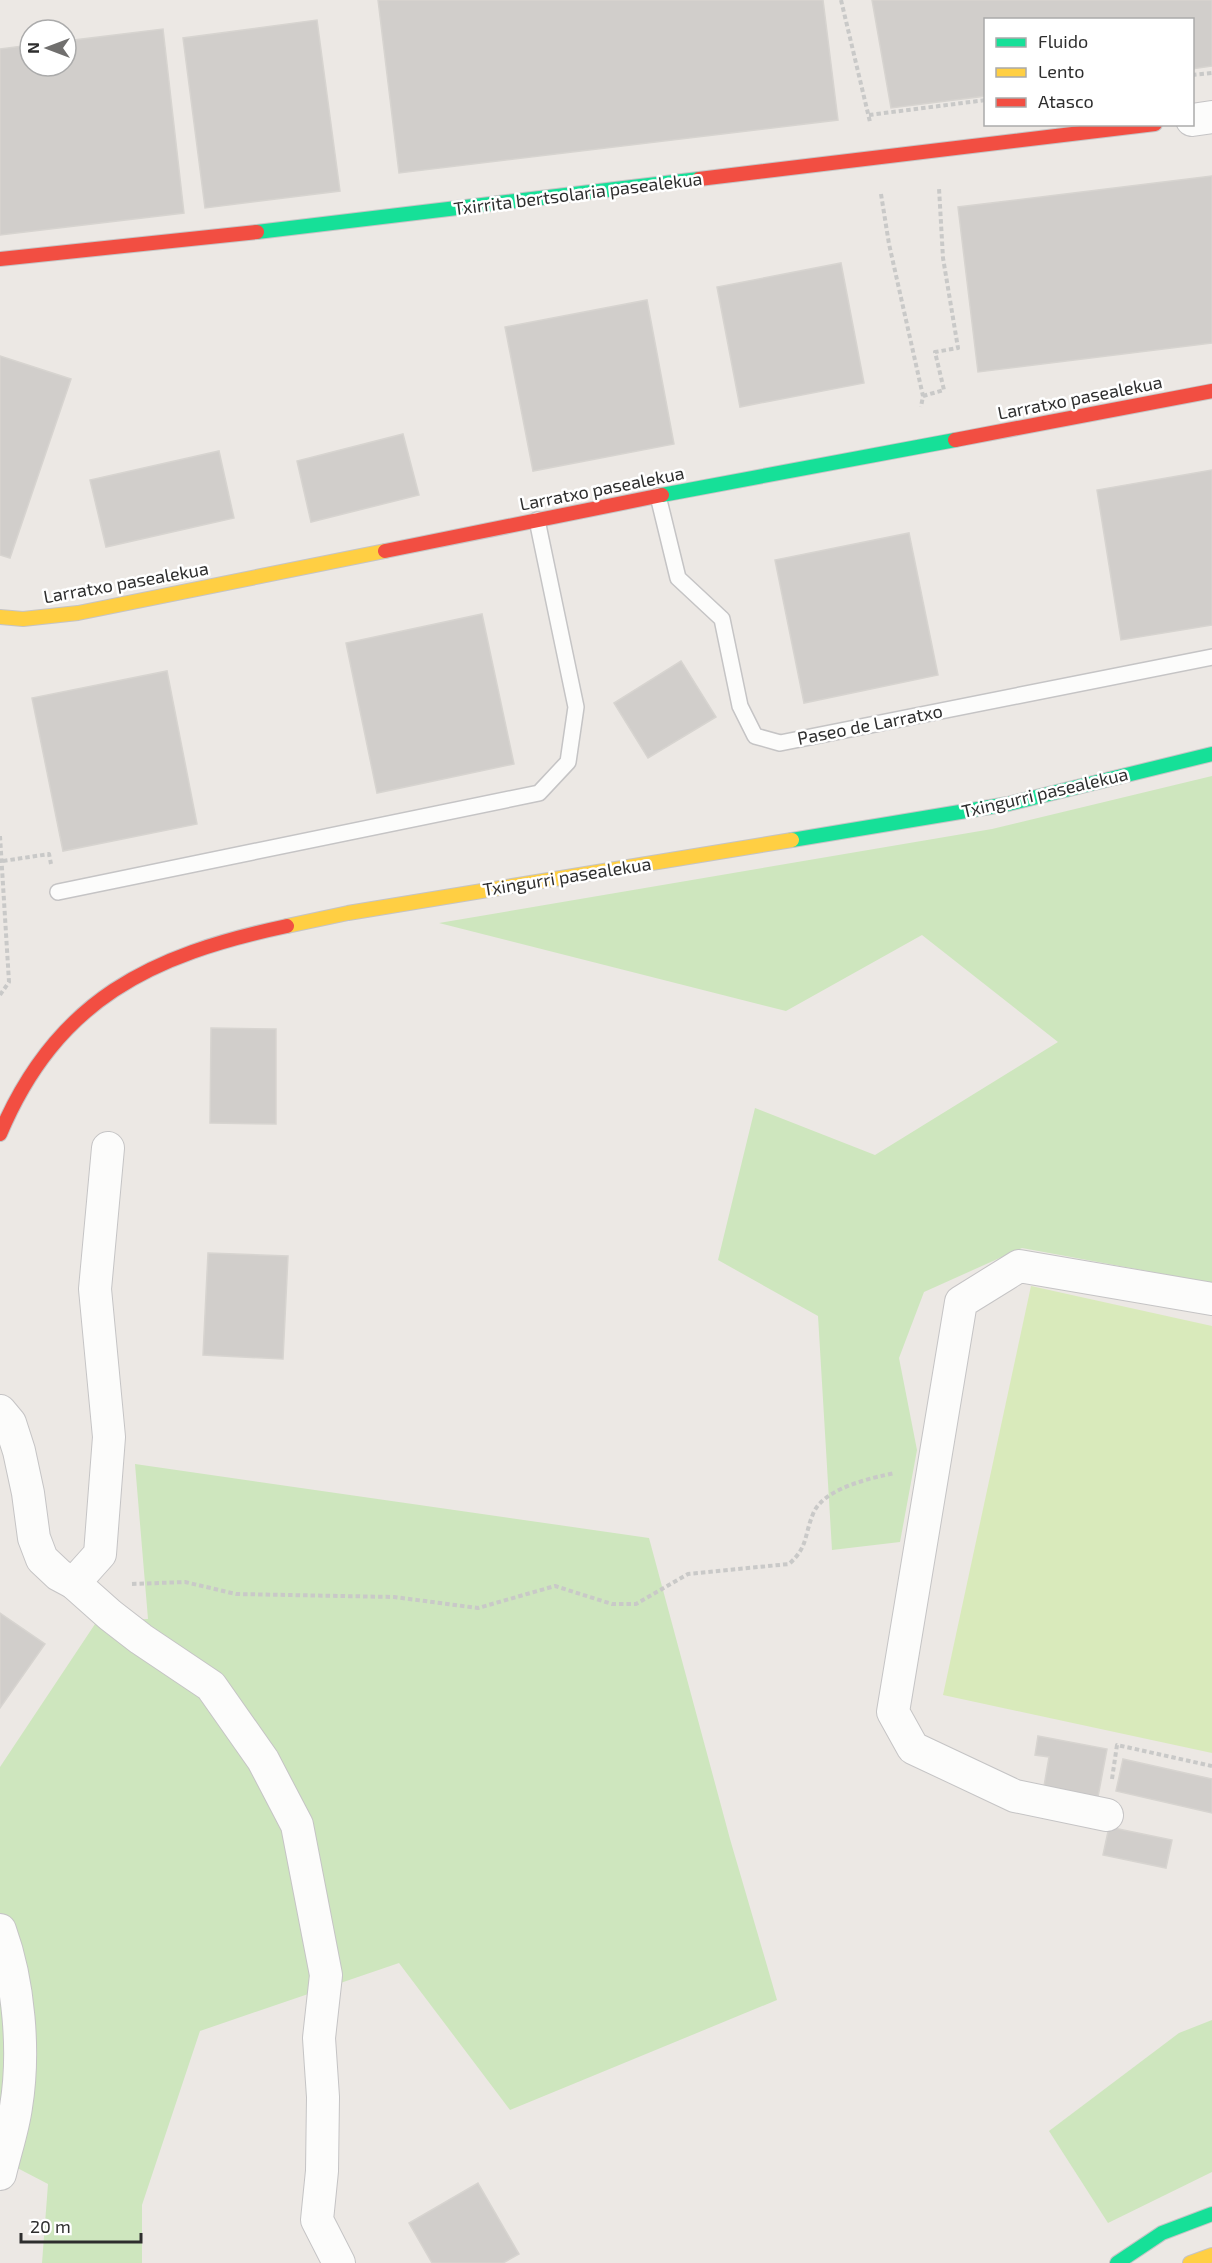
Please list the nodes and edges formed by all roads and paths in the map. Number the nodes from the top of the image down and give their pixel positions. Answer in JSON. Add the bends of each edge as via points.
{"nodes":[{"id":1,"x":841,"y":0,"type":"edge"},
{"id":2,"x":1212,"y":73,"type":"edge"},
{"id":3,"x":1194,"y":75,"type":"edge"},
{"id":4,"x":984,"y":100,"type":"edge"},
{"id":5,"x":869,"y":115,"type":"junction"},
{"id":6,"x":1212,"y":117,"type":"edge"},
{"id":7,"x":1194,"y":120,"type":"edge"},
{"id":8,"x":1139,"y":126,"type":"edge"},
{"id":9,"x":875,"y":159,"type":"junction"},
{"id":10,"x":939,"y":187,"type":"dead end"},
{"id":11,"x":0,"y":259,"type":"edge"},
{"id":12,"x":1212,"y":391,"type":"edge"},
{"id":13,"x":923,"y":396,"type":"junction"},
{"id":14,"x":913,"y":449,"type":"junction"},
{"id":15,"x":658,"y":496,"type":"junction"},
{"id":16,"x":537,"y":520,"type":"junction"},
{"id":17,"x":0,"y":617,"type":"edge"},
{"id":18,"x":1212,"y":657,"type":"edge"},
{"id":19,"x":1212,"y":754,"type":"edge"},
{"id":20,"x":0,"y":836,"type":"edge"},
{"id":21,"x":3,"y":861,"type":"junction"},
{"id":22,"x":58,"y":892,"type":"joint"},
{"id":23,"x":0,"y":995,"type":"edge"},
{"id":24,"x":0,"y":1134,"type":"edge"},
{"id":25,"x":108,"y":1148,"type":"dead end"},
{"id":26,"x":1212,"y":1299,"type":"edge"},
{"id":27,"x":0,"y":1411,"type":"edge"},
{"id":28,"x":938,"y":1443,"type":"junction"},
{"id":29,"x":100,"y":1554,"type":"junction"},
{"id":30,"x":74,"y":1583,"type":"junction"},
{"id":31,"x":1212,"y":1766,"type":"edge"},
{"id":32,"x":1107,"y":1815,"type":"joint"},
{"id":33,"x":0,"y":1930,"type":"edge"},
{"id":34,"x":4,"y":2144,"type":"edge"},
{"id":35,"x":0,"y":2174,"type":"edge"},
{"id":36,"x":1212,"y":2214,"type":"edge"},
{"id":37,"x":1212,"y":2255,"type":"edge"},
{"id":38,"x":339,"y":2263,"type":"edge"},
{"id":39,"x":1116,"y":2263,"type":"edge"},
{"id":40,"x":1190,"y":2263,"type":"edge"}],
"edges":[{"from":1,"to":5,"type":"path"},
{"from":2,"to":3,"type":"path"},
{"from":4,"to":5,"type":"path"},
{"from":5,"to":9,"type":"path"},
{"from":6,"to":7,"type":"street"},
{"from":8,"to":9,"type":"main road","name":"Txirrita bertsolaria pasealekua"},
{"from":9,"to":11,"type":"main road","name":"Txirrita bertsolaria pasealekua"},
{"from":9,"to":13,"type":"path","via":[[889,244]]},
{"from":10,"to":13,"type":"path","via":[[943,258],[958,348],[935,352],[944,390]]},
{"from":12,"to":14,"type":"main road","name":"Larratxo pasealekua"},
{"from":13,"to":14,"type":"path"},
{"from":14,"to":15,"type":"main road","name":"Larratxo pasealekua"},
{"from":15,"to":16,"type":"main road","name":"Larratxo pasealekua"},
{"from":15,"to":18,"type":"lane","name":"Paseo de Larratxo","via":[[678,578],[722,620],[741,706],[755,736],[780,743]]},
{"from":16,"to":17,"type":"main road","name":"Larratxo pasealekua","via":[[78,613],[23,619]]},
{"from":16,"to":22,"type":"lane","via":[[576,707],[568,762],[539,793]]},
{"from":19,"to":24,"type":"main road","name":"Txingurri pasealekua","via":[[1008,804],[348,913],[196,950],[146,970],[93,1005],[49,1046],[21,1089]]},
{"from":20,"to":21,"type":"path"},
{"from":21,"to":22,"type":"path","via":[[49,854]]},
{"from":21,"to":23,"type":"path","via":[[9,982]]},
{"from":25,"to":29,"type":"street","via":[[95,1289],[109,1437]]},
{"from":26,"to":28,"type":"street","via":[[1019,1266],[961,1302]]},
{"from":27,"to":30,"type":"street","via":[[10,1423],[19,1451],[34,1538],[42,1559],[58,1575]]},
{"from":28,"to":29,"type":"path","via":[[904,1471],[853,1483],[828,1496],[814,1511],[801,1554],[789,1564],[688,1574],[636,1604],[612,1604],[555,1586],[478,1608],[394,1597],[236,1594],[185,1581],[128,1584]]},
{"from":28,"to":32,"type":"street","via":[[893,1712],[914,1748],[1015,1796]]},
{"from":29,"to":30,"type":"street"},
{"from":30,"to":38,"type":"street","via":[[141,1639],[211,1686],[263,1760],[297,1825],[326,1975],[319,2038],[323,2118],[317,2220]]},
{"from":31,"to":32,"type":"path","via":[[1117,1745]]},
{"from":33,"to":34,"type":"street","via":[[8,1950],[18,2004],[19,2056],[16,2107]]},
{"from":34,"to":35,"type":"street"},
{"from":36,"to":39,"type":"main road","via":[[1162,2233]]},
{"from":37,"to":40,"type":"main road"}]}
